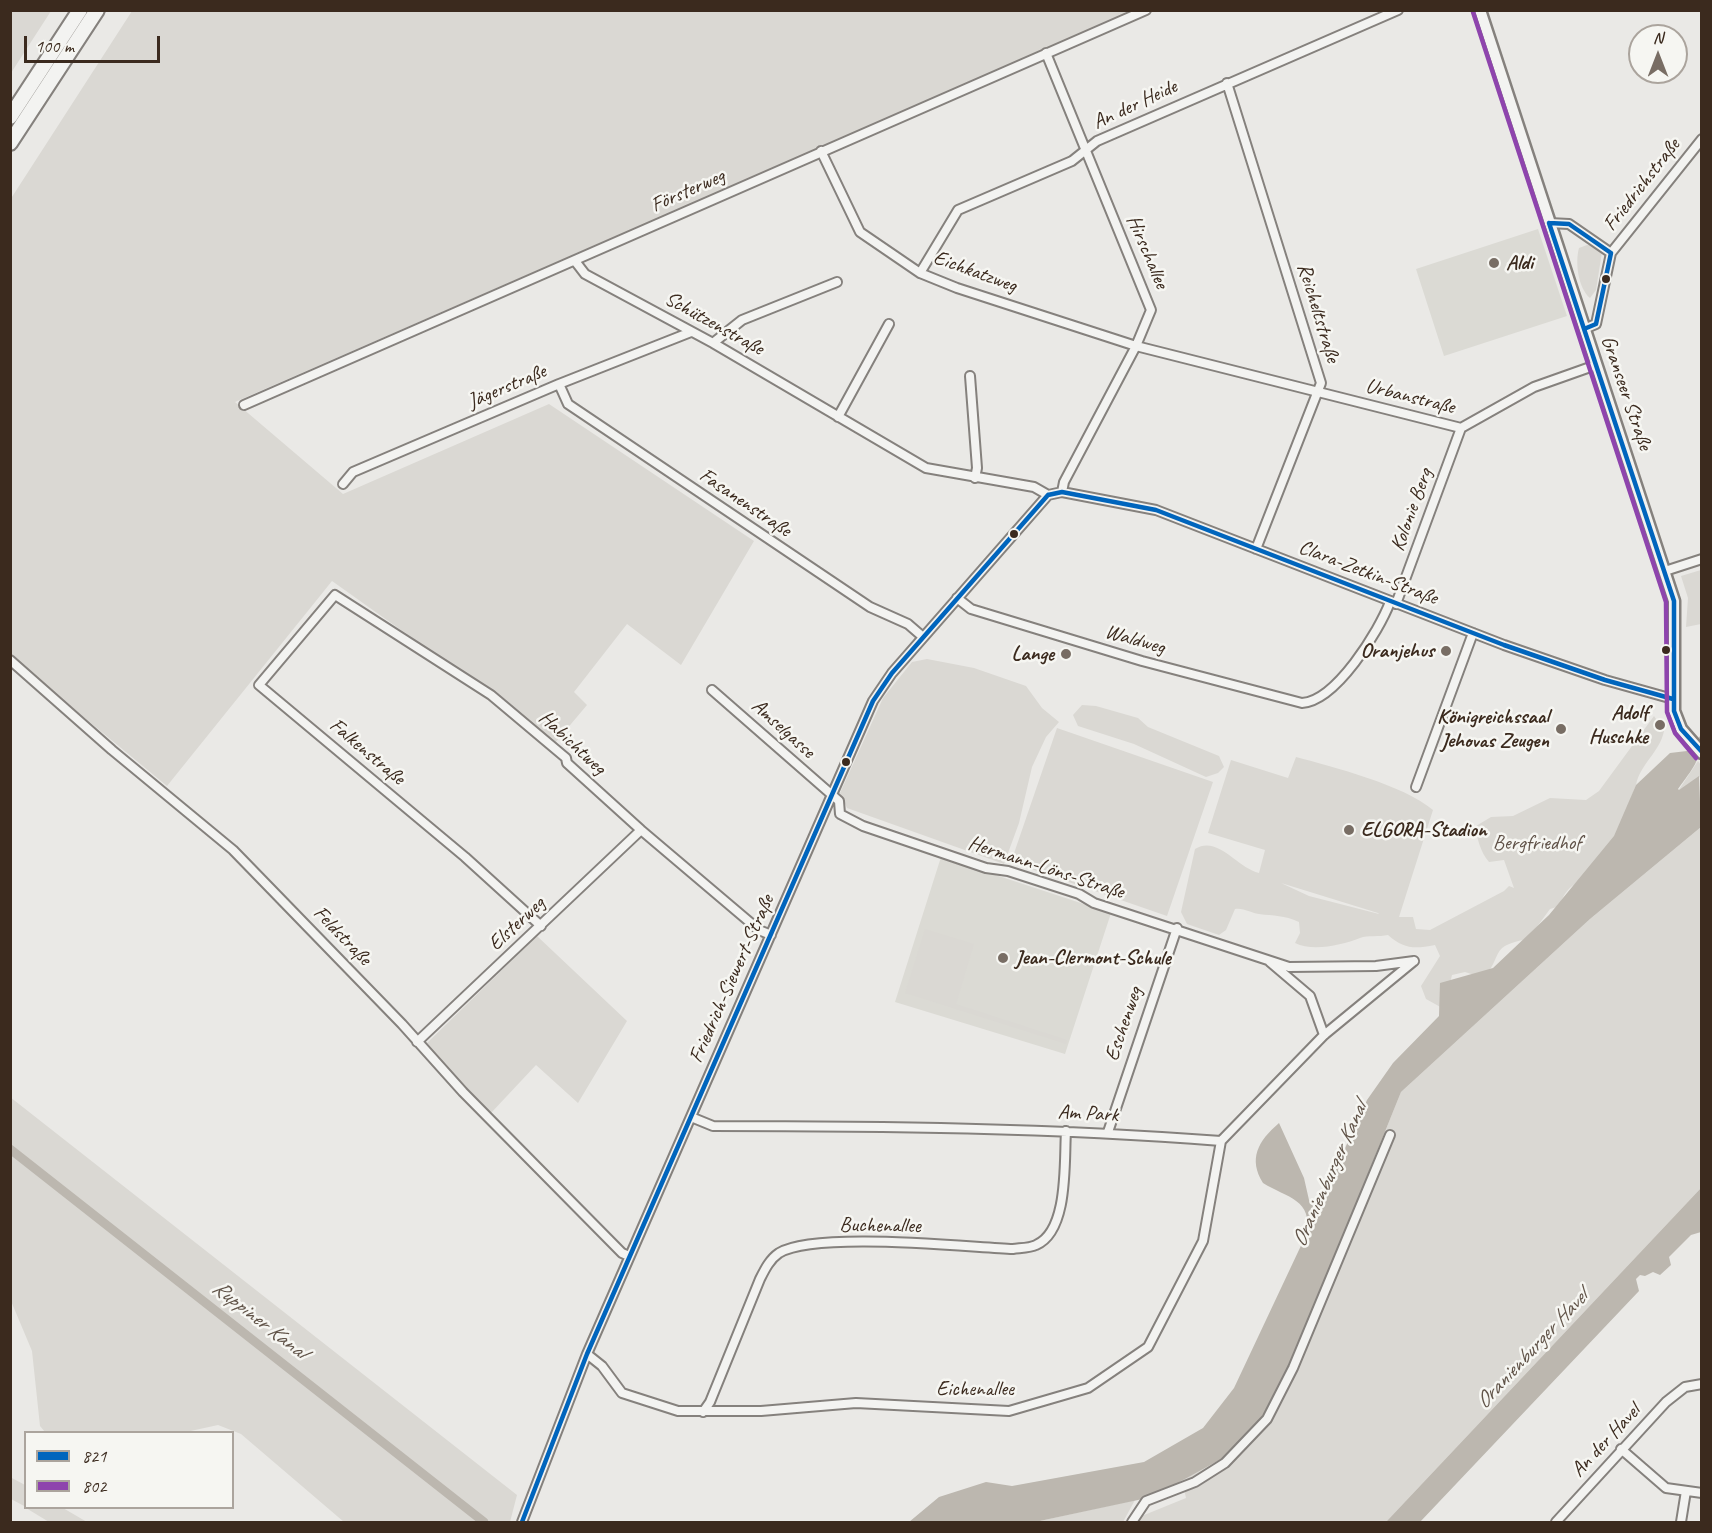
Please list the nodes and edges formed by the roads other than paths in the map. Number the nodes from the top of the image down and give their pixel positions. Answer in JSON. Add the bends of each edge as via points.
{"nodes":[{"id":1,"x":80,"y":10,"type":"edge"},
{"id":2,"x":97,"y":10,"type":"edge"},
{"id":3,"x":1146,"y":10,"type":"edge"},
{"id":4,"x":1398,"y":10,"type":"edge"},
{"id":5,"x":1480,"y":10,"type":"edge"},
{"id":6,"x":1046,"y":53,"type":"junction"},
{"id":7,"x":1227,"y":83,"type":"junction"},
{"id":8,"x":10,"y":117,"type":"edge"},
{"id":9,"x":1701,"y":139,"type":"edge"},
{"id":10,"x":10,"y":143,"type":"edge"},
{"id":11,"x":1085,"y":151,"type":"junction"},
{"id":12,"x":821,"y":152,"type":"junction"},
{"id":13,"x":1549,"y":223,"type":"junction"},
{"id":14,"x":1611,"y":253,"type":"junction"},
{"id":15,"x":575,"y":261,"type":"junction"},
{"id":16,"x":920,"y":273,"type":"junction"},
{"id":17,"x":837,"y":282,"type":"dead end"},
{"id":18,"x":890,"y":324,"type":"dead end"},
{"id":19,"x":1584,"y":329,"type":"junction"},
{"id":20,"x":691,"y":332,"type":"junction"},
{"id":21,"x":713,"y":343,"type":"junction"},
{"id":22,"x":1136,"y":346,"type":"junction"},
{"id":23,"x":1596,"y":365,"type":"junction"},
{"id":24,"x":970,"y":376,"type":"dead end"},
{"id":25,"x":559,"y":384,"type":"junction"},
{"id":26,"x":1318,"y":393,"type":"junction"},
{"id":27,"x":244,"y":405,"type":"dead end"},
{"id":28,"x":838,"y":417,"type":"junction"},
{"id":29,"x":1461,"y":428,"type":"junction"},
{"id":30,"x":975,"y":478,"type":"junction"},
{"id":31,"x":343,"y":484,"type":"dead end"},
{"id":32,"x":1062,"y":492,"type":"junction"},
{"id":33,"x":1048,"y":495,"type":"junction"},
{"id":34,"x":1256,"y":549,"type":"junction"},
{"id":35,"x":1701,"y":559,"type":"edge"},
{"id":36,"x":1665,"y":572,"type":"junction"},
{"id":37,"x":335,"y":595,"type":"joint"},
{"id":38,"x":957,"y":598,"type":"junction"},
{"id":39,"x":1393,"y":603,"type":"junction"},
{"id":40,"x":1473,"y":633,"type":"junction"},
{"id":41,"x":923,"y":637,"type":"junction"},
{"id":42,"x":10,"y":660,"type":"edge"},
{"id":43,"x":712,"y":690,"type":"dead end"},
{"id":44,"x":1673,"y":699,"type":"junction"},
{"id":45,"x":1307,"y":703,"type":"joint"},
{"id":46,"x":1701,"y":753,"type":"edge"},
{"id":47,"x":1416,"y":787,"type":"dead end"},
{"id":48,"x":832,"y":794,"type":"junction"},
{"id":49,"x":641,"y":830,"type":"junction"},
{"id":50,"x":541,"y":926,"type":"junction"},
{"id":51,"x":1177,"y":928,"type":"junction"},
{"id":52,"x":771,"y":935,"type":"junction"},
{"id":53,"x":1267,"y":959,"type":"junction"},
{"id":54,"x":1324,"y":1035,"type":"junction"},
{"id":55,"x":417,"y":1042,"type":"junction"},
{"id":56,"x":691,"y":1118,"type":"junction"},
{"id":57,"x":1066,"y":1131,"type":"junction"},
{"id":58,"x":1108,"y":1132,"type":"junction"},
{"id":59,"x":1390,"y":1136,"type":"dead end"},
{"id":60,"x":1221,"y":1141,"type":"junction"},
{"id":61,"x":629,"y":1256,"type":"junction"},
{"id":62,"x":587,"y":1354,"type":"junction"},
{"id":63,"x":1701,"y":1384,"type":"edge"},
{"id":64,"x":703,"y":1412,"type":"junction"},
{"id":65,"x":1622,"y":1449,"type":"junction"},
{"id":66,"x":1686,"y":1491,"type":"junction"},
{"id":67,"x":1701,"y":1493,"type":"edge"},
{"id":68,"x":523,"y":1522,"type":"edge"},
{"id":69,"x":1132,"y":1522,"type":"edge"},
{"id":70,"x":1556,"y":1522,"type":"edge"},
{"id":71,"x":1681,"y":1522,"type":"edge"}],
"edges":[{"from":1,"to":8,"type":"highway"},
{"from":2,"to":10,"type":"highway"},
{"from":3,"to":6,"type":"street","name":"Försterweg"},
{"from":4,"to":7,"type":"street","name":"An der Heide"},
{"from":5,"to":13,"type":"main road","name":"Granseer Straße"},
{"from":6,"to":11,"type":"street","name":"Hirschallee"},
{"from":6,"to":12,"type":"street","name":"Försterweg"},
{"from":7,"to":11,"type":"street","name":"An der Heide","via":[[1097,141]]},
{"from":7,"to":26,"type":"street","name":"Reicheltstraße","via":[[1321,383]]},
{"from":9,"to":14,"type":"street","name":"Friedrichstraße"},
{"from":11,"to":16,"type":"street","name":"An der Heide","via":[[1072,161],[958,210]]},
{"from":11,"to":22,"type":"street","name":"Hirschallee","via":[[1151,310]]},
{"from":12,"to":15,"type":"street","name":"Försterweg"},
{"from":12,"to":16,"type":"street","name":"Eichkatzweg","via":[[860,232]]},
{"from":13,"to":14,"type":"street","name":"Friedrichstraße","via":[[1569,224]]},
{"from":13,"to":19,"type":"main road","name":"Granseer Straße"},
{"from":14,"to":19,"type":"street","name":"Friedrichstraße","via":[[1596,324]]},
{"from":15,"to":20,"type":"street","name":"Schützenstraße","via":[[585,274]]},
{"from":15,"to":27,"type":"street","name":"Försterweg"},
{"from":16,"to":22,"type":"street","name":"Eichkatzweg"},
{"from":17,"to":21,"type":"street","via":[[742,320]]},
{"from":18,"to":28,"type":"street"},
{"from":19,"to":23,"type":"main road","name":"Granseer Straße"},
{"from":20,"to":21,"type":"street","name":"Schützenstraße"},
{"from":20,"to":25,"type":"street","name":"Jägerstraße"},
{"from":21,"to":28,"type":"street","name":"Schützenstraße"},
{"from":22,"to":26,"type":"street","name":"Urbanstraße"},
{"from":22,"to":32,"type":"street","name":"Hirschallee"},
{"from":23,"to":29,"type":"street","name":"Urbanstraße","via":[[1534,387]]},
{"from":23,"to":36,"type":"main road","name":"Granseer Straße"},
{"from":24,"to":30,"type":"street"},
{"from":25,"to":31,"type":"street","name":"Jägerstraße","via":[[353,472]]},
{"from":25,"to":41,"type":"street","name":"Fasanenstraße","via":[[568,404],[870,608],[908,624]]},
{"from":26,"to":29,"type":"street","name":"Urbanstraße"},
{"from":26,"to":34,"type":"street","name":"Reicheltstraße"},
{"from":28,"to":30,"type":"street","name":"Schützenstraße","via":[[926,468]]},
{"from":29,"to":39,"type":"street","name":"Kolonie Berg"},
{"from":30,"to":33,"type":"street","name":"Schützenstraße","via":[[1034,487]]},
{"from":32,"to":33,"type":"street","name":"Clara-Zetkin-Straße"},
{"from":32,"to":34,"type":"street","name":"Clara-Zetkin-Straße","via":[[1155,510]]},
{"from":33,"to":38,"type":"street","name":"Friedrich-Siewert-Straße"},
{"from":34,"to":39,"type":"street","name":"Clara-Zetkin-Straße"},
{"from":35,"to":36,"type":"street"},
{"from":36,"to":44,"type":"main road","name":"Granseer Straße","via":[[1675,614]]},
{"from":37,"to":49,"type":"street","name":"Habichtweg","via":[[491,695],[566,758]]},
{"from":37,"to":50,"type":"street","name":"Falkenstraße","via":[[259,685],[465,857]]},
{"from":38,"to":41,"type":"street","name":"Friedrich-Siewert-Straße"},
{"from":38,"to":45,"type":"street","name":"Waldweg","via":[[971,609],[1142,661]]},
{"from":39,"to":40,"type":"street","name":"Clara-Zetkin-Straße"},
{"from":39,"to":45,"type":"street","name":"Kolonie Berg","via":[[1328,693]]},
{"from":40,"to":44,"type":"street","name":"Clara-Zetkin-Straße","via":[[1605,680]]},
{"from":40,"to":47,"type":"street"},
{"from":41,"to":48,"type":"street","name":"Friedrich-Siewert-Straße","via":[[873,700]]},
{"from":42,"to":55,"type":"street","name":"Feldstraße","via":[[234,850]]},
{"from":43,"to":48,"type":"street","name":"Amselgasse"},
{"from":44,"to":46,"type":"main road","name":"Granseer Straße","via":[[1681,729]]},
{"from":48,"to":51,"type":"street","name":"Hermann-Löns-Straße","via":[[839,801],[840,814],[863,826]]},
{"from":48,"to":52,"type":"street","name":"Friedrich-Siewert-Straße"},
{"from":49,"to":50,"type":"street","name":"Elsterweg"},
{"from":49,"to":52,"type":"street","name":"Habichtweg","via":[[759,930]]},
{"from":50,"to":55,"type":"street","name":"Elsterweg"},
{"from":51,"to":53,"type":"street","name":"Hermann-Löns-Straße"},
{"from":51,"to":58,"type":"street","name":"Eschenweg"},
{"from":52,"to":56,"type":"street","name":"Friedrich-Siewert-Straße"},
{"from":53,"to":54,"type":"street","name":"Hermann-Löns-Straße","via":[[1310,996]]},
{"from":53,"to":54,"type":"street","name":"Hermann-Löns-Straße","via":[[1301,968],[1414,961]]},
{"from":54,"to":60,"type":"street"},
{"from":55,"to":61,"type":"street","name":"Feldstraße"},
{"from":56,"to":57,"type":"street","name":"Am Park","via":[[713,1126]]},
{"from":56,"to":61,"type":"street","name":"Friedrich-Siewert-Straße"},
{"from":57,"to":58,"type":"street","name":"Am Park"},
{"from":57,"to":64,"type":"street","name":"Buchenallee","via":[[1058,1218],[1051,1234],[1037,1245],[1013,1249],[855,1242],[804,1244],[780,1252],[760,1279]]},
{"from":58,"to":60,"type":"street","name":"Am Park"},
{"from":59,"to":69,"type":"street","via":[[1293,1368],[1267,1419],[1225,1463],[1196,1482],[1146,1502]]},
{"from":60,"to":64,"type":"street","name":"Eichenallee","via":[[1203,1241],[1148,1347],[1088,1388],[1009,1411],[856,1403]]},
{"from":61,"to":62,"type":"street","name":"Friedrich-Siewert-Straße"},
{"from":62,"to":64,"type":"street","name":"Eichenallee","via":[[602,1366],[622,1393],[658,1406]]},
{"from":62,"to":68,"type":"street","name":"Friedrich-Siewert-Straße"},
{"from":63,"to":65,"type":"street","name":"An der Havel","via":[[1685,1387],[1666,1402]]},
{"from":65,"to":66,"type":"street","via":[[1666,1488]]},
{"from":65,"to":70,"type":"street","name":"An der Havel"},
{"from":66,"to":67,"type":"street"},
{"from":66,"to":71,"type":"street"}]}
